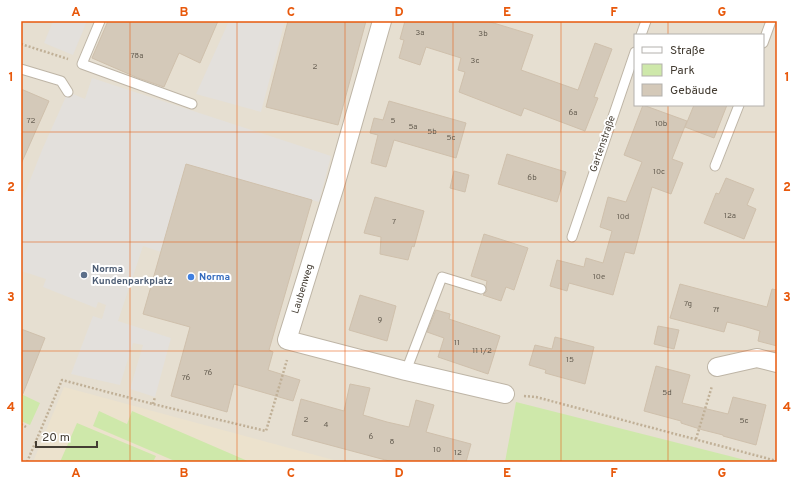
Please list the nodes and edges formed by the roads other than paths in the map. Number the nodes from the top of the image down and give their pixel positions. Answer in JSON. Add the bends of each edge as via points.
{"nodes":[{"id":1,"x":100,"y":21,"type":"edge"},
{"id":2,"x":382,"y":21,"type":"edge"},
{"id":3,"x":646,"y":21,"type":"edge"},
{"id":4,"x":771,"y":21,"type":"edge"},
{"id":5,"x":641,"y":34,"type":"edge"},
{"id":6,"x":764,"y":40,"type":"edge"},
{"id":7,"x":634,"y":55,"type":"edge"},
{"id":8,"x":21,"y":69,"type":"edge"},
{"id":9,"x":68,"y":92,"type":"dead end"},
{"id":10,"x":192,"y":104,"type":"dead end"},
{"id":11,"x":739,"y":106,"type":"edge"},
{"id":12,"x":715,"y":166,"type":"dead end"},
{"id":13,"x":572,"y":236,"type":"dead end"},
{"id":14,"x":482,"y":290,"type":"dead end"},
{"id":15,"x":777,"y":362,"type":"edge"},
{"id":16,"x":717,"y":367,"type":"road end"},
{"id":17,"x":406,"y":371,"type":"junction"},
{"id":18,"x":505,"y":394,"type":"road end"}],
"edges":[{"from":1,"to":10,"type":"lane","via":[[82,64]]},
{"from":2,"to":17,"type":"street","name":"Laubenweg","via":[[336,182],[286,340]]},
{"from":3,"to":5,"type":"lane"},
{"from":4,"to":6,"type":"lane"},
{"from":7,"to":13,"type":"lane","name":"Gartenstraße"},
{"from":8,"to":9,"type":"lane","via":[[61,81]]},
{"from":11,"to":12,"type":"lane"},
{"from":14,"to":17,"type":"lane","via":[[442,277]]},
{"from":15,"to":16,"type":"street","via":[[757,358]]},
{"from":17,"to":18,"type":"street"}]}
